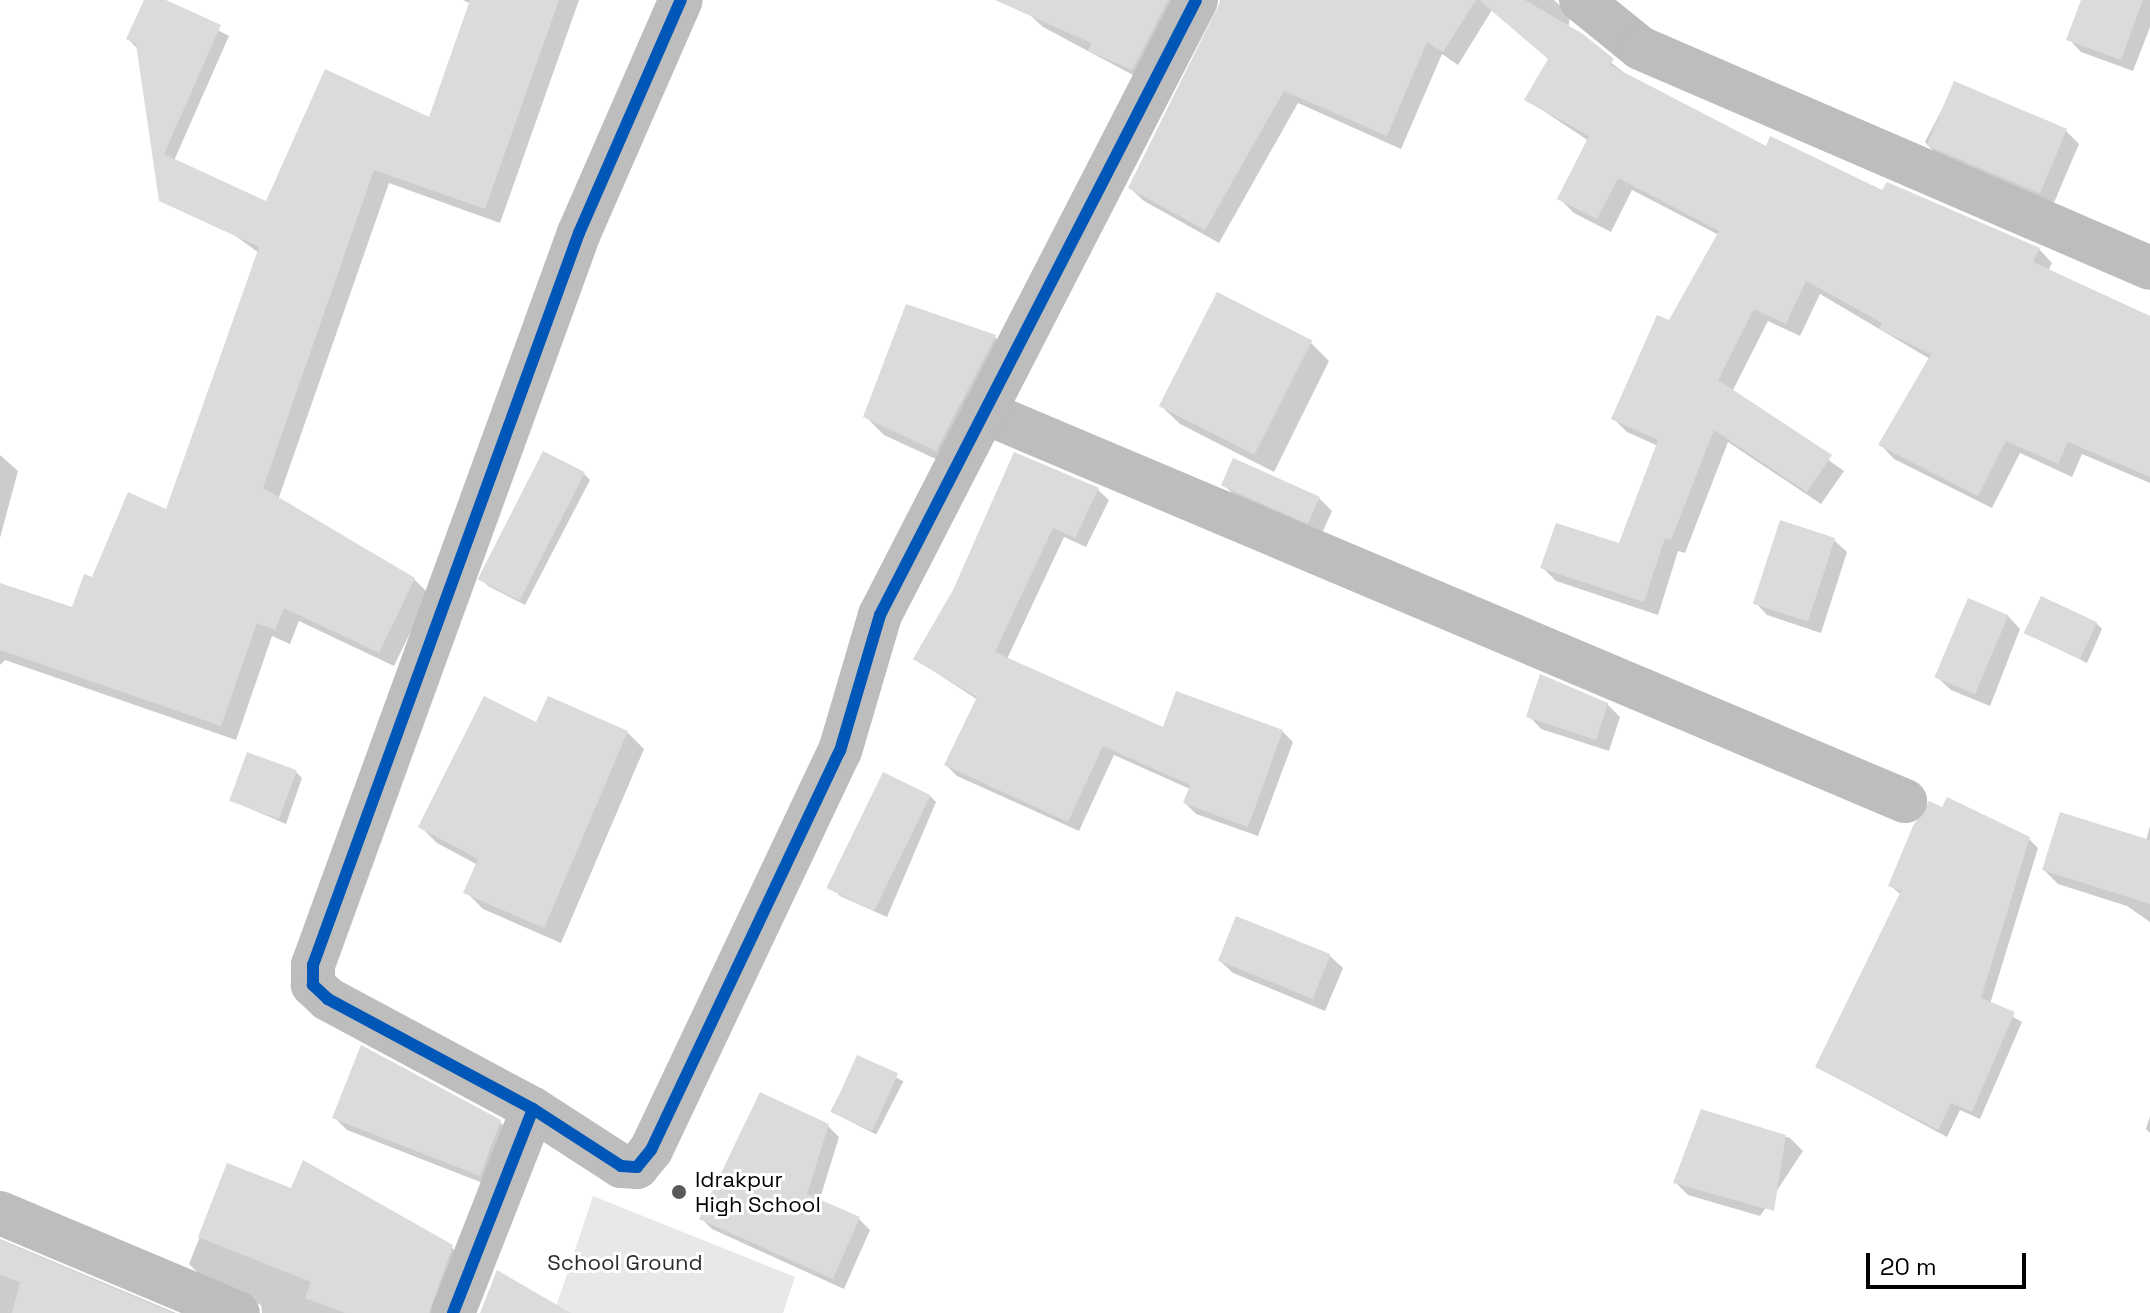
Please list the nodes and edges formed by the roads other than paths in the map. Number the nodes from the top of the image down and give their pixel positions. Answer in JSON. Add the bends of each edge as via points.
{"nodes":[{"id":1,"x":681,"y":0,"type":"edge"},
{"id":2,"x":1196,"y":0,"type":"edge"},
{"id":3,"x":1581,"y":0,"type":"edge"},
{"id":4,"x":2150,"y":268,"type":"edge"},
{"id":5,"x":984,"y":412,"type":"junction"},
{"id":6,"x":1905,"y":801,"type":"dead end"},
{"id":7,"x":533,"y":1109,"type":"junction"},
{"id":8,"x":0,"y":1213,"type":"edge"},
{"id":9,"x":238,"y":1313,"type":"edge"},
{"id":10,"x":453,"y":1313,"type":"edge"}],
"edges":[{"from":1,"to":7,"type":"street","via":[[579,233],[313,965],[313,985],[328,999]]},
{"from":2,"to":5,"type":"street"},
{"from":3,"to":4,"type":"street","via":[[1640,48]]},
{"from":5,"to":6,"type":"street"},
{"from":5,"to":7,"type":"street","via":[[880,615],[840,751],[651,1150],[637,1167],[621,1166]]},
{"from":7,"to":10,"type":"street"},
{"from":8,"to":9,"type":"street"}]}
